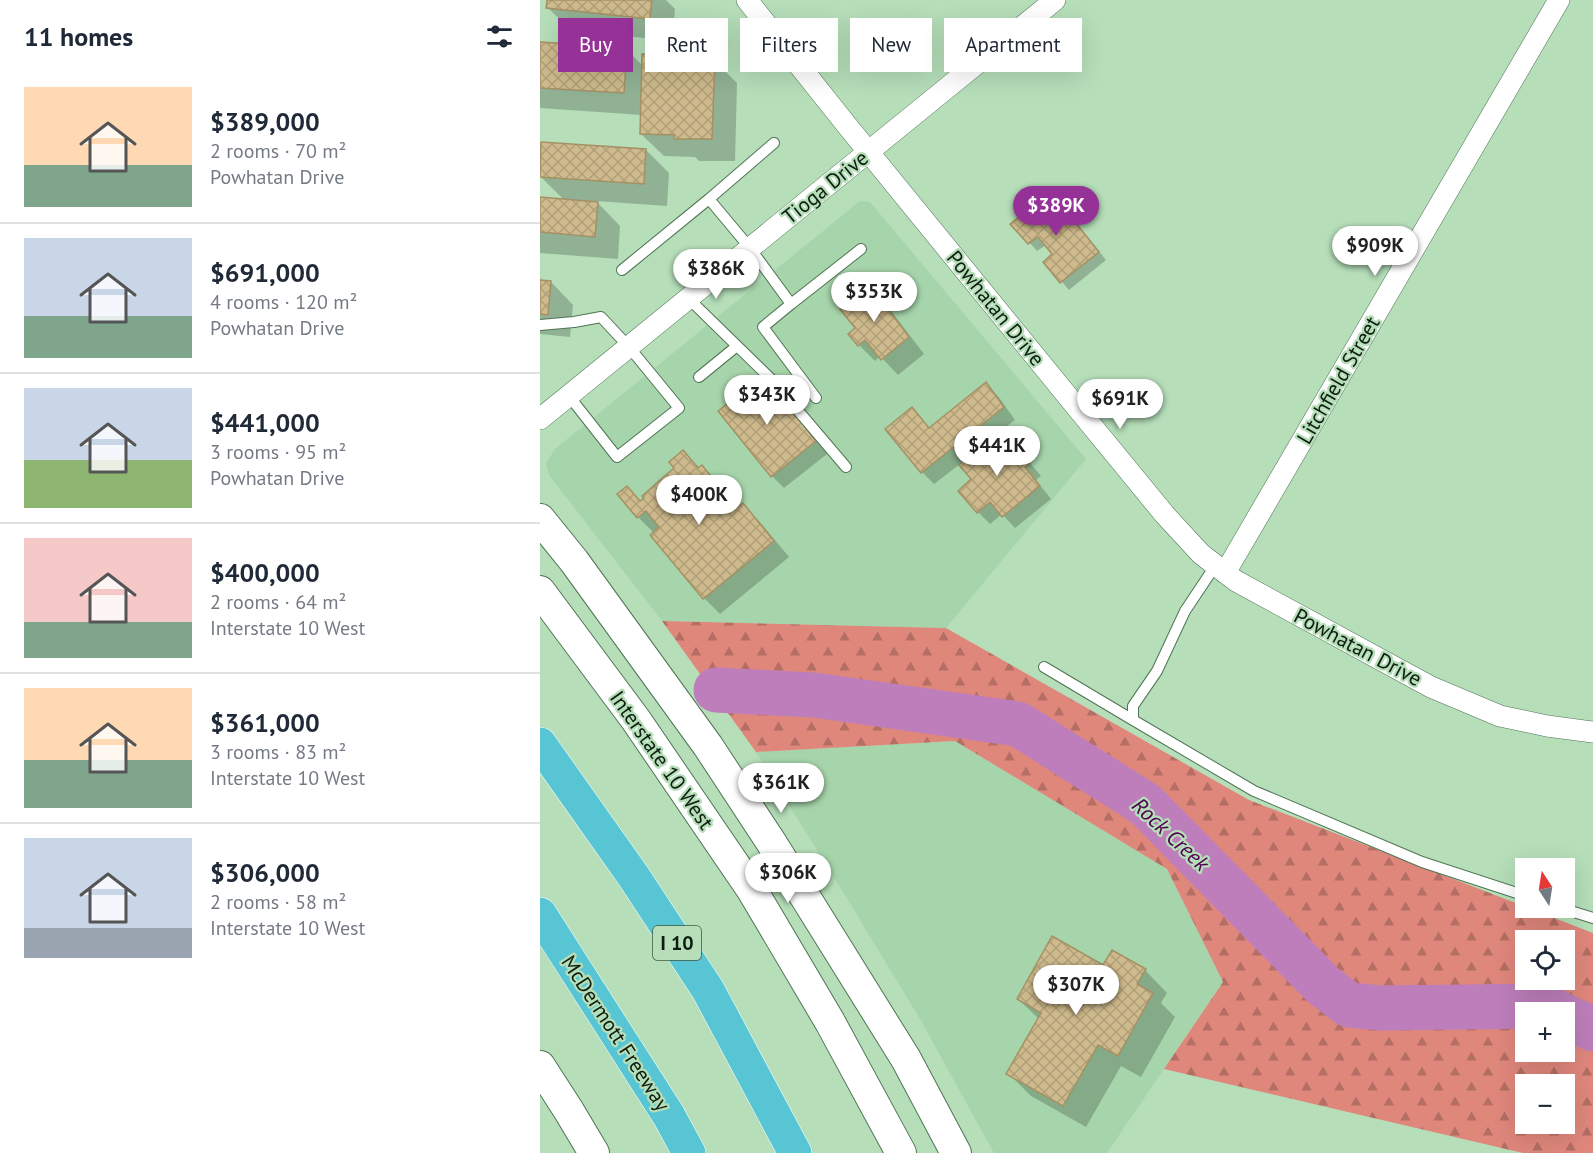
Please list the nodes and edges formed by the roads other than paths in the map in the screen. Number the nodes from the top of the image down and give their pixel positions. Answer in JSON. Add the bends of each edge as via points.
{"nodes":[{"id":1,"x":747,"y":0,"type":"edge"},
{"id":2,"x":1055,"y":0,"type":"edge"},
{"id":3,"x":1559,"y":0,"type":"edge"},
{"id":4,"x":774,"y":143,"type":"dead end"},
{"id":5,"x":869,"y":152,"type":"junction"},
{"id":6,"x":709,"y":199,"type":"junction"},
{"id":7,"x":750,"y":249,"type":"junction"},
{"id":8,"x":861,"y":249,"type":"dead end"},
{"id":9,"x":622,"y":270,"type":"dead end"},
{"id":10,"x":688,"y":298,"type":"junction"},
{"id":11,"x":791,"y":304,"type":"junction"},
{"id":12,"x":540,"y":325,"type":"edge"},
{"id":13,"x":737,"y":346,"type":"junction"},
{"id":14,"x":629,"y":347,"type":"junction"},
{"id":15,"x":699,"y":377,"type":"dead end"},
{"id":16,"x":568,"y":396,"type":"junction"},
{"id":17,"x":816,"y":398,"type":"dead end"},
{"id":18,"x":540,"y":419,"type":"edge"},
{"id":19,"x":846,"y":467,"type":"dead end"},
{"id":20,"x":540,"y":519,"type":"edge"},
{"id":21,"x":1220,"y":570,"type":"junction"},
{"id":22,"x":540,"y":591,"type":"edge"},
{"id":23,"x":1044,"y":667,"type":"dead end"},
{"id":24,"x":1133,"y":720,"type":"junction"},
{"id":25,"x":1593,"y":732,"type":"edge"},
{"id":26,"x":540,"y":744,"type":"edge"},
{"id":27,"x":1515,"y":892,"type":"edge"},
{"id":28,"x":1575,"y":912,"type":"edge"},
{"id":29,"x":540,"y":914,"type":"edge"},
{"id":30,"x":1593,"y":918,"type":"edge"},
{"id":31,"x":540,"y":1066,"type":"edge"},
{"id":32,"x":594,"y":1153,"type":"edge"},
{"id":33,"x":689,"y":1153,"type":"edge"},
{"id":34,"x":795,"y":1153,"type":"edge"},
{"id":35,"x":901,"y":1153,"type":"edge"},
{"id":36,"x":956,"y":1153,"type":"edge"}],
"edges":[{"from":1,"to":5,"type":"street","name":"Powhatan Drive"},
{"from":2,"to":5,"type":"street","name":"Tioga Drive"},
{"from":3,"to":21,"type":"street","name":"Litchfield Street"},
{"from":4,"to":6,"type":"lane"},
{"from":5,"to":7,"type":"street","name":"Tioga Drive"},
{"from":5,"to":21,"type":"street","name":"Powhatan Drive","via":[[1165,514]]},
{"from":6,"to":7,"type":"lane"},
{"from":6,"to":9,"type":"lane"},
{"from":7,"to":10,"type":"street","name":"Tioga Drive"},
{"from":7,"to":11,"type":"lane"},
{"from":8,"to":11,"type":"lane"},
{"from":10,"to":13,"type":"lane"},
{"from":10,"to":14,"type":"street","name":"Tioga Drive"},
{"from":11,"to":17,"type":"lane","via":[[763,327]]},
{"from":12,"to":14,"type":"lane","via":[[601,317]]},
{"from":13,"to":15,"type":"lane"},
{"from":13,"to":19,"type":"lane","via":[[772,380]]},
{"from":14,"to":16,"type":"street","name":"Tioga Drive"},
{"from":14,"to":16,"type":"lane","via":[[679,408],[617,457]]},
{"from":16,"to":18,"type":"street","name":"Tioga Drive"},
{"from":20,"to":36,"type":"main road","via":[[708,746],[771,842],[906,1059]]},
{"from":21,"to":24,"type":"lane","via":[[1185,611],[1157,671],[1133,706]]},
{"from":21,"to":25,"type":"street","name":"Powhatan Drive","via":[[1431,687],[1500,716]]},
{"from":22,"to":35,"type":"main road","name":"Interstate 10 West","via":[[636,720],[752,890]]},
{"from":23,"to":24,"type":"lane"},
{"from":24,"to":27,"type":"lane","via":[[1254,791],[1422,862]]},
{"from":26,"to":34,"type":"highway","number":"I 10","via":[[708,990]]},
{"from":28,"to":30,"type":"lane"},
{"from":29,"to":33,"type":"highway","name":"McDermott Freeway"},
{"from":31,"to":32,"type":"main road"}]}
